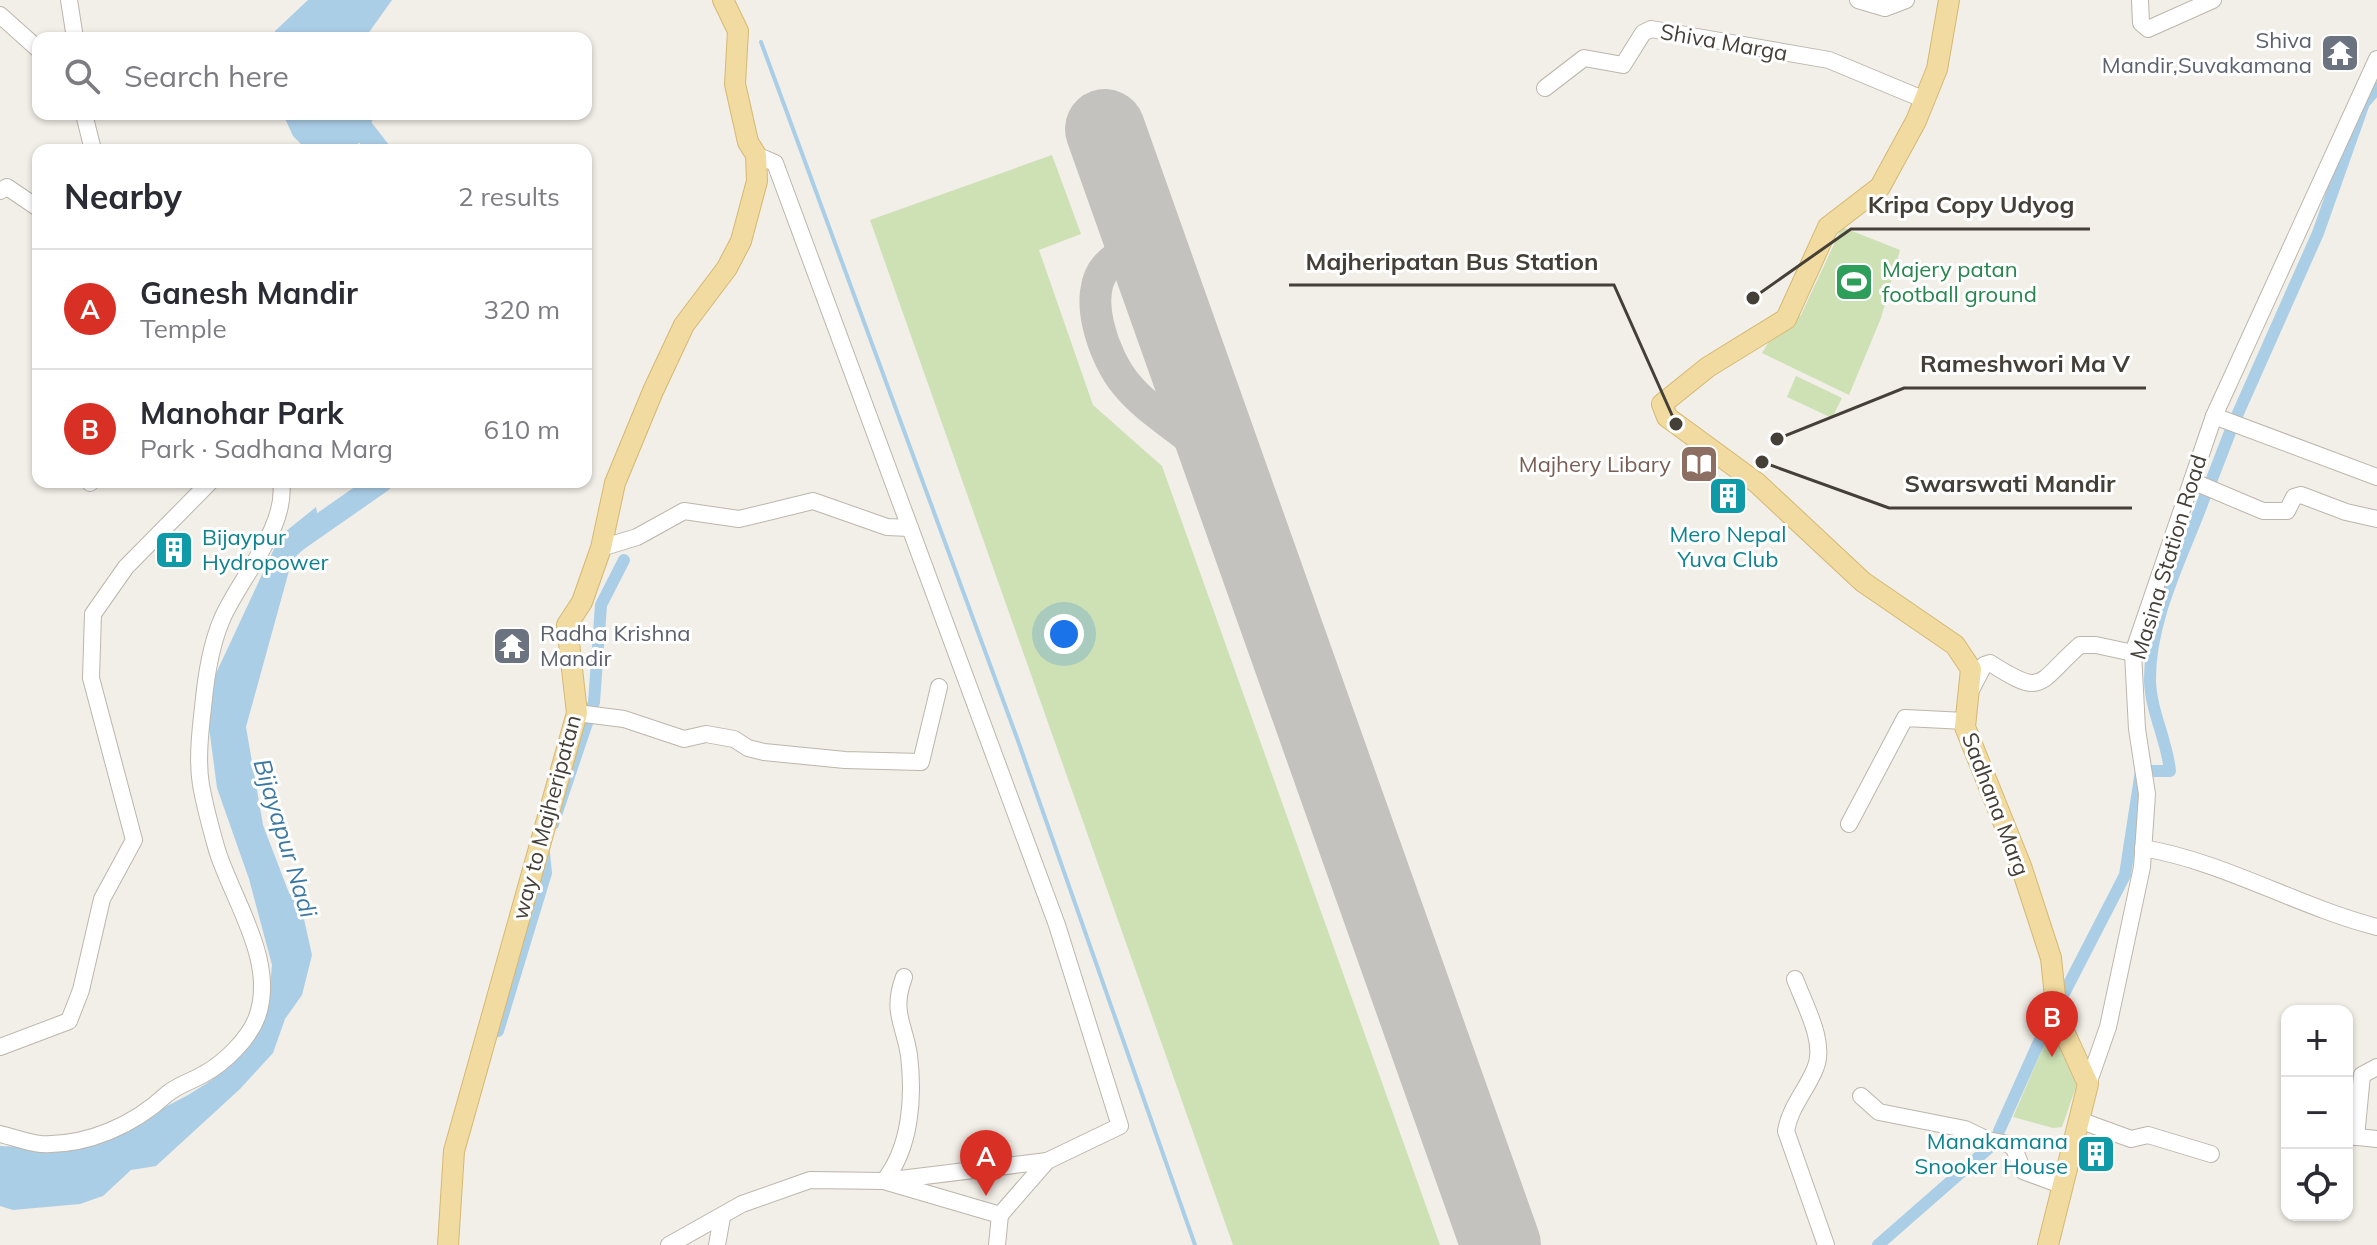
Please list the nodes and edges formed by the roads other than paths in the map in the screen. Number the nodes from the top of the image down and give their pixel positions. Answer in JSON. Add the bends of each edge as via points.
{"nodes":[{"id":1,"x":69,"y":0,"type":"edge"},
{"id":2,"x":723,"y":0,"type":"edge"},
{"id":3,"x":1858,"y":0,"type":"edge"},
{"id":4,"x":1906,"y":0,"type":"edge"},
{"id":5,"x":1949,"y":0,"type":"edge"},
{"id":6,"x":2140,"y":0,"type":"edge"},
{"id":7,"x":2212,"y":0,"type":"edge"},
{"id":8,"x":0,"y":15,"type":"edge"},
{"id":9,"x":74,"y":32,"type":"edge"},
{"id":10,"x":32,"y":44,"type":"edge"},
{"id":11,"x":2377,"y":59,"type":"edge"},
{"id":12,"x":1545,"y":88,"type":"dead end"},
{"id":13,"x":1925,"y":100,"type":"junction"},
{"id":14,"x":86,"y":120,"type":"edge"},
{"id":15,"x":92,"y":144,"type":"edge"},
{"id":16,"x":756,"y":155,"type":"junction"},
{"id":17,"x":0,"y":191,"type":"edge"},
{"id":18,"x":32,"y":204,"type":"edge"},
{"id":19,"x":2214,"y":416,"type":"junction"},
{"id":20,"x":2377,"y":477,"type":"edge"},
{"id":21,"x":2192,"y":481,"type":"junction"},
{"id":22,"x":204,"y":488,"type":"edge"},
{"id":23,"x":282,"y":488,"type":"edge"},
{"id":24,"x":2377,"y":519,"type":"edge"},
{"id":25,"x":910,"y":528,"type":"junction"},
{"id":26,"x":601,"y":548,"type":"junction"},
{"id":27,"x":2133,"y":653,"type":"junction"},
{"id":28,"x":939,"y":687,"type":"dead end"},
{"id":29,"x":1970,"y":691,"type":"junction"},
{"id":30,"x":577,"y":713,"type":"junction"},
{"id":31,"x":1965,"y":721,"type":"junction"},
{"id":32,"x":1849,"y":824,"type":"dead end"},
{"id":33,"x":2143,"y":848,"type":"junction"},
{"id":34,"x":2377,"y":927,"type":"edge"},
{"id":35,"x":904,"y":977,"type":"dead end"},
{"id":36,"x":1795,"y":979,"type":"dead end"},
{"id":37,"x":0,"y":1047,"type":"edge"},
{"id":38,"x":2377,"y":1067,"type":"edge"},
{"id":39,"x":2088,"y":1084,"type":"junction"},
{"id":40,"x":1861,"y":1096,"type":"dead end"},
{"id":41,"x":2079,"y":1120,"type":"junction"},
{"id":42,"x":0,"y":1134,"type":"edge"},
{"id":43,"x":2377,"y":1139,"type":"edge"},
{"id":44,"x":2211,"y":1154,"type":"dead end"},
{"id":45,"x":1047,"y":1161,"type":"junction"},
{"id":46,"x":884,"y":1181,"type":"junction"},
{"id":47,"x":2061,"y":1185,"type":"junction"},
{"id":48,"x":1000,"y":1215,"type":"junction"},
{"id":49,"x":722,"y":1217,"type":"junction"},
{"id":50,"x":448,"y":1245,"type":"edge"},
{"id":51,"x":669,"y":1245,"type":"edge"},
{"id":52,"x":717,"y":1245,"type":"edge"},
{"id":53,"x":997,"y":1245,"type":"edge"},
{"id":54,"x":1826,"y":1245,"type":"edge"},
{"id":55,"x":2048,"y":1245,"type":"edge"}],
"edges":[{"from":1,"to":9,"type":"street"},
{"from":2,"to":16,"type":"main road","name":"way to Majheripatan","via":[[738,31],[735,84]]},
{"from":3,"to":4,"type":"street","via":[[1885,8]]},
{"from":5,"to":13,"type":"main road","via":[[1937,69]]},
{"from":6,"to":7,"type":"street","via":[[2141,23],[2148,29]]},
{"from":8,"to":10,"type":"street"},
{"from":11,"to":19,"type":"street","name":"Masina Station Road"},
{"from":12,"to":13,"type":"street","name":"Shiva Marga","via":[[1584,58],[1623,65],[1651,29],[1829,60]]},
{"from":13,"to":29,"type":"main road","name":"Sadhana Marg","via":[[1880,187],[1828,227],[1786,319],[1708,367],[1662,404],[1667,417],[1757,483],[1863,582],[1955,645],[1971,669]]},
{"from":14,"to":15,"type":"street"},
{"from":16,"to":25,"type":"street","via":[[775,163]]},
{"from":16,"to":26,"type":"main road","name":"way to Majheripatan","via":[[757,181],[741,241],[684,325],[653,391],[615,483]]},
{"from":17,"to":18,"type":"street","via":[[7,187]]},
{"from":19,"to":20,"type":"street"},
{"from":19,"to":21,"type":"street","name":"Masina Station Road"},
{"from":21,"to":24,"type":"street","via":[[2263,511],[2284,513],[2301,495]]},
{"from":21,"to":27,"type":"street","name":"Masina Station Road"},
{"from":22,"to":37,"type":"street","via":[[126,567],[93,614],[91,678],[134,840],[102,899],[69,1021]]},
{"from":23,"to":42,"type":"street","via":[[274,523],[222,618],[207,667],[201,730],[200,782],[217,851],[251,935],[261,984],[257,1018],[236,1049],[208,1073],[112,1130],[82,1141],[40,1144]]},
{"from":25,"to":26,"type":"street","via":[[887,527],[813,501],[739,519],[684,511],[637,537]]},
{"from":25,"to":45,"type":"street","via":[[1057,925],[1119,1122],[1116,1130]]},
{"from":26,"to":30,"type":"main road","name":"way to Majheripatan","via":[[582,602],[567,625]]},
{"from":27,"to":29,"type":"street","via":[[2080,645],[2036,685],[2016,681],[1990,663]]},
{"from":27,"to":33,"type":"street","name":"Masina Station Road","via":[[2147,794]]},
{"from":28,"to":30,"type":"street","via":[[921,762],[764,752],[734,739],[706,734],[684,739],[624,719]]},
{"from":29,"to":31,"type":"main road","name":"Sadhana Marg"},
{"from":30,"to":50,"type":"main road","name":"way to Majheripatan","via":[[454,1151]]},
{"from":31,"to":32,"type":"street","via":[[1905,718]]},
{"from":31,"to":39,"type":"main road","name":"Sadhana Marg","via":[[2051,958],[2057,1016]]},
{"from":33,"to":34,"type":"street","via":[[2185,855]]},
{"from":33,"to":39,"type":"street","name":"Masina Station Road","via":[[2108,1027]]},
{"from":35,"to":46,"type":"street","via":[[896,1012],[909,1054],[906,1142]]},
{"from":36,"to":54,"type":"street","via":[[1819,1057],[1786,1131]]},
{"from":38,"to":43,"type":"street","via":[[2362,1075],[2352,1136]]},
{"from":39,"to":41,"type":"main road"},
{"from":40,"to":47,"type":"street","via":[[1879,1112],[1965,1129],[2008,1144],[2023,1171]]},
{"from":41,"to":44,"type":"street","via":[[2131,1139],[2148,1135]]},
{"from":41,"to":47,"type":"main road"},
{"from":45,"to":46,"type":"street"},
{"from":45,"to":48,"type":"street"},
{"from":46,"to":48,"type":"street"},
{"from":46,"to":49,"type":"street","via":[[810,1180],[742,1204]]},
{"from":47,"to":55,"type":"main road"},
{"from":48,"to":53,"type":"street"},
{"from":49,"to":51,"type":"street"},
{"from":49,"to":52,"type":"street"}]}
